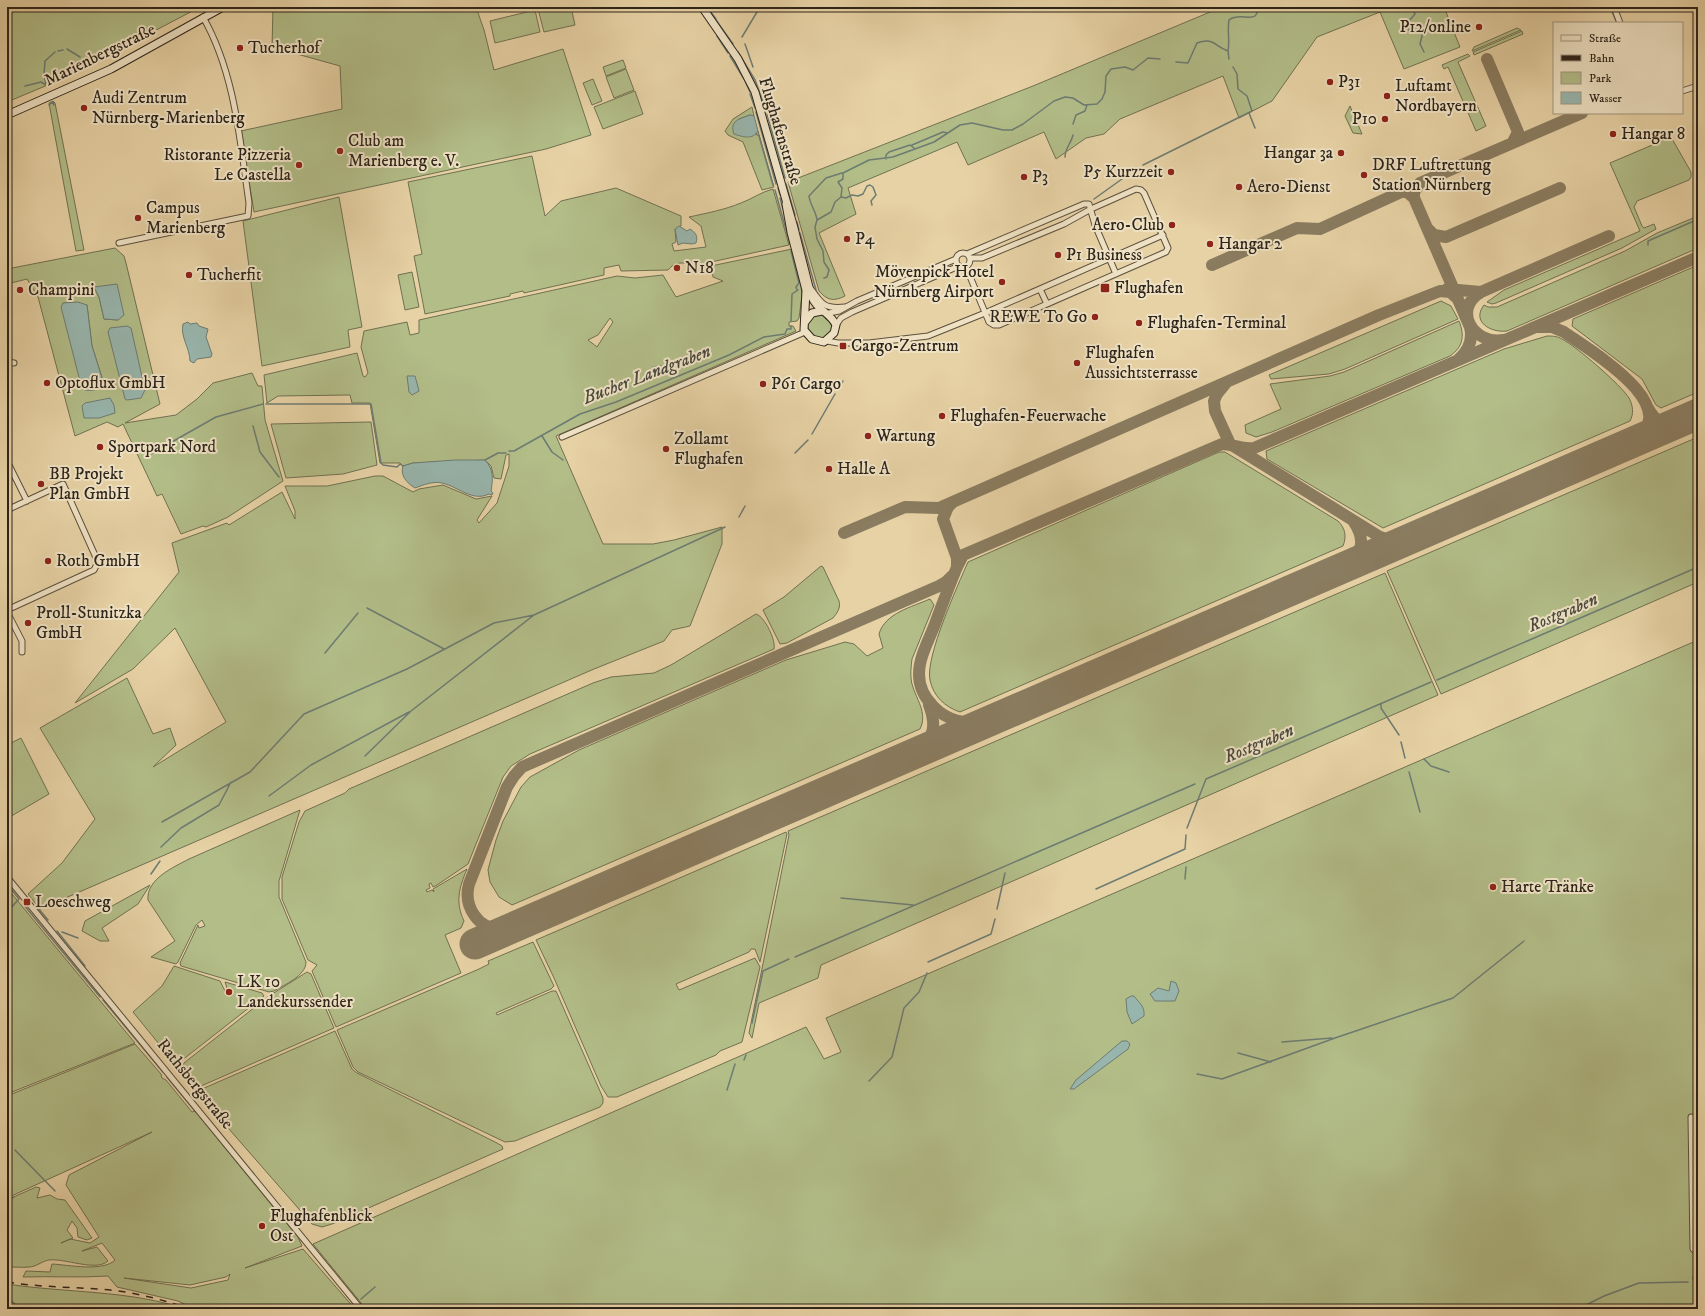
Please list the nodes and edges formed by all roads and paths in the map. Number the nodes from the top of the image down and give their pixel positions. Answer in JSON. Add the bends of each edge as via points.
{"nodes":[{"id":1,"x":223,"y":7,"type":"edge"},
{"id":2,"x":702,"y":7,"type":"edge"},
{"id":3,"x":1614,"y":7,"type":"edge"},
{"id":4,"x":203,"y":17,"type":"junction"},
{"id":5,"x":1620,"y":22,"type":"edge"},
{"id":6,"x":112,"y":66,"type":"junction"},
{"id":7,"x":1698,"y":86,"type":"edge"},
{"id":8,"x":1683,"y":91,"type":"edge"},
{"id":9,"x":7,"y":110,"type":"edge"},
{"id":10,"x":7,"y":115,"type":"edge"},
{"id":11,"x":786,"y":204,"type":"junction"},
{"id":12,"x":1091,"y":209,"type":"junction"},
{"id":13,"x":1163,"y":235,"type":"junction"},
{"id":14,"x":119,"y":243,"type":"dead end"},
{"id":15,"x":969,"y":256,"type":"junction"},
{"id":16,"x":956,"y":259,"type":"junction"},
{"id":17,"x":1109,"y":259,"type":"junction"},
{"id":18,"x":959,"y":266,"type":"junction"},
{"id":19,"x":966,"y":267,"type":"junction"},
{"id":20,"x":1116,"y":274,"type":"junction"},
{"id":21,"x":808,"y":286,"type":"junction"},
{"id":22,"x":1040,"y":289,"type":"junction"},
{"id":23,"x":1047,"y":304,"type":"junction"},
{"id":24,"x":848,"y":306,"type":"junction"},
{"id":25,"x":825,"y":312,"type":"junction"},
{"id":26,"x":985,"y":313,"type":"junction"},
{"id":27,"x":804,"y":322,"type":"junction"},
{"id":28,"x":836,"y":325,"type":"junction"},
{"id":29,"x":805,"y":332,"type":"junction"},
{"id":30,"x":827,"y":341,"type":"junction"},
{"id":31,"x":7,"y":362,"type":"edge"},
{"id":32,"x":14,"y":363,"type":"dead end"},
{"id":33,"x":562,"y":437,"type":"dead end"},
{"id":34,"x":7,"y":461,"type":"edge"},
{"id":35,"x":27,"y":501,"type":"junction"},
{"id":36,"x":7,"y":510,"type":"edge"},
{"id":37,"x":7,"y":611,"type":"edge"},
{"id":38,"x":22,"y":652,"type":"dead end"},
{"id":39,"x":7,"y":877,"type":"edge"},
{"id":40,"x":1692,"y":1117,"type":"dead end"},
{"id":41,"x":1698,"y":1252,"type":"edge"},
{"id":42,"x":7,"y":1301,"type":"edge"},
{"id":43,"x":16,"y":1309,"type":"edge"},
{"id":44,"x":362,"y":1309,"type":"edge"}],
"edges":[{"from":1,"to":4,"type":"main road","name":"Marienbergstraße"},
{"from":2,"to":11,"type":"main road","name":"Flughafenstraße","via":[[738,59],[750,82]]},
{"from":3,"to":5,"type":"street"},
{"from":4,"to":6,"type":"main road","name":"Marienbergstraße","via":[[195,24]]},
{"from":4,"to":14,"type":"street","via":[[215,41],[229,84],[249,203],[248,216]]},
{"from":6,"to":9,"type":"main road","name":"Marienbergstraße"},
{"from":6,"to":10,"type":"main road","name":"Marienbergstraße"},
{"from":7,"to":8,"type":"street"},
{"from":11,"to":21,"type":"main road","name":"Flughafenstraße"},
{"from":11,"to":27,"type":"main road","name":"Flughafenstraße","via":[[806,287]]},
{"from":12,"to":13,"type":"street","name":"Flughafenstraße","via":[[1136,189],[1141,190]]},
{"from":12,"to":15,"type":"street","name":"Flughafenstraße","via":[[1064,224],[982,258]]},
{"from":12,"to":15,"type":"street","name":"Flughafenstraße","via":[[1089,204],[1084,204]]},
{"from":12,"to":17,"type":"street"},
{"from":13,"to":17,"type":"street"},
{"from":13,"to":20,"type":"street","name":"Flughafenstraße","via":[[1168,245],[1166,252]]},
{"from":15,"to":16,"type":"street","name":"Flughafenstraße","via":[[961,253]]},
{"from":15,"to":19,"type":"street","via":[[970,262]]},
{"from":16,"to":18,"type":"street"},
{"from":16,"to":24,"type":"street","name":"Flughafenstraße"},
{"from":17,"to":20,"type":"street"},
{"from":17,"to":22,"type":"street"},
{"from":18,"to":19,"type":"street"},
{"from":18,"to":28,"type":"street","via":[[852,312],[841,318]]},
{"from":19,"to":26,"type":"street","name":"Flughafenstraße"},
{"from":20,"to":23,"type":"street","name":"Flughafenstraße"},
{"from":21,"to":24,"type":"street","name":"Flughafenstraße","via":[[824,305]]},
{"from":21,"to":25,"type":"main road","name":"Flughafenstraße","via":[[814,302]]},
{"from":22,"to":23,"type":"street"},
{"from":22,"to":26,"type":"street"},
{"from":23,"to":26,"type":"street","name":"Flughafenstraße","via":[[999,325],[991,324]]},
{"from":24,"to":25,"type":"street","name":"Flughafenstraße","via":[[839,311]]},
{"from":25,"to":27,"type":"main road","name":"Flughafenstraße","via":[[812,313]]},
{"from":25,"to":28,"type":"main road","name":"Flughafenstraße"},
{"from":26,"to":30,"type":"street","via":[[928,336],[870,343]]},
{"from":27,"to":29,"type":"main road","name":"Flughafenstraße"},
{"from":28,"to":30,"type":"main road","via":[[834,333]]},
{"from":29,"to":30,"type":"main road","via":[[814,341]]},
{"from":29,"to":33,"type":"street"},
{"from":31,"to":32,"type":"street"},
{"from":34,"to":35,"type":"street"},
{"from":35,"to":36,"type":"street"},
{"from":35,"to":37,"type":"street","via":[[63,484],[98,565],[94,570]]},
{"from":37,"to":38,"type":"street","via":[[22,641]]},
{"from":39,"to":44,"type":"street","name":"Rathsbergstraße"},
{"from":40,"to":41,"type":"street","via":[[1692,1249]]},
{"from":42,"to":43,"type":"street"}]}
